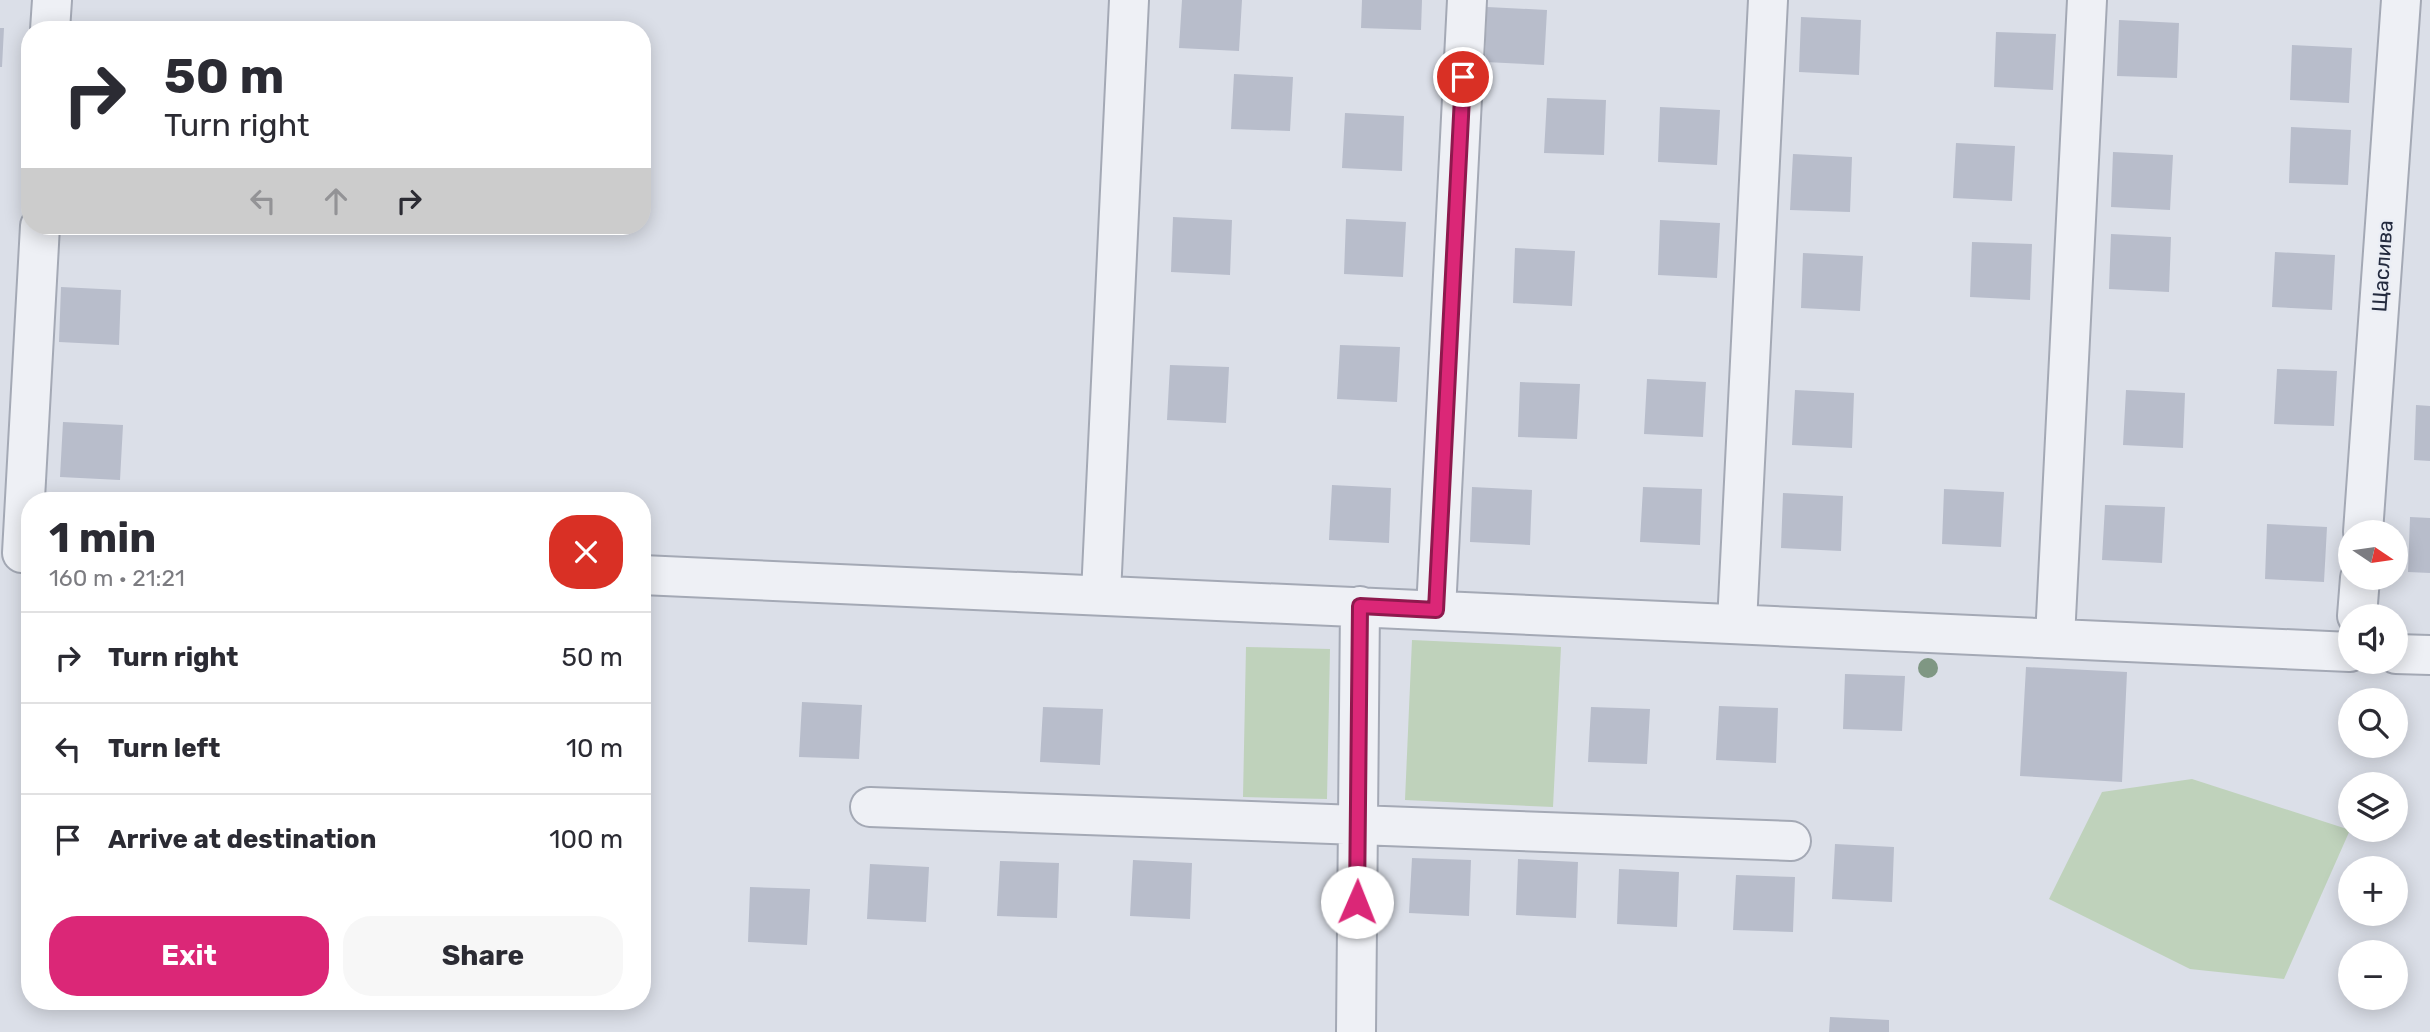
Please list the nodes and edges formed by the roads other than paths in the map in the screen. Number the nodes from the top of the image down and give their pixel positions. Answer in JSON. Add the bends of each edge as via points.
{"nodes":[{"id":1,"x":52,"y":0,"type":"edge"},
{"id":2,"x":1129,"y":0,"type":"edge"},
{"id":3,"x":1467,"y":0,"type":"edge"},
{"id":4,"x":1768,"y":0,"type":"edge"},
{"id":5,"x":2087,"y":0,"type":"edge"},
{"id":6,"x":2401,"y":0,"type":"edge"},
{"id":7,"x":51,"y":21,"type":"edge"},
{"id":8,"x":39,"y":235,"type":"edge"},
{"id":9,"x":21,"y":492,"type":"edge"},
{"id":10,"x":21,"y":496,"type":"edge"},
{"id":11,"x":2364,"y":520,"type":"edge"},
{"id":12,"x":17,"y":553,"type":"edge"},
{"id":13,"x":651,"y":575,"type":"edge"},
{"id":14,"x":1101,"y":594,"type":"junction"},
{"id":15,"x":1360,"y":606,"type":"junction"},
{"id":16,"x":1436,"y":610,"type":"junction"},
{"id":17,"x":1737,"y":624,"type":"junction"},
{"id":18,"x":2055,"y":638,"type":"junction"},
{"id":19,"x":2338,"y":651,"type":"edge"},
{"id":20,"x":2408,"y":654,"type":"edge"},
{"id":21,"x":2430,"y":655,"type":"edge"},
{"id":22,"x":870,"y":807,"type":"dead end"},
{"id":23,"x":1358,"y":824,"type":"junction"},
{"id":24,"x":1791,"y":841,"type":"dead end"},
{"id":25,"x":1356,"y":1032,"type":"edge"}],
"edges":[{"from":1,"to":7,"type":"street"},
{"from":2,"to":14,"type":"street"},
{"from":3,"to":16,"type":"street"},
{"from":4,"to":17,"type":"street"},
{"from":5,"to":18,"type":"street"},
{"from":6,"to":11,"type":"street","name":"Щаслива"},
{"from":8,"to":9,"type":"street"},
{"from":10,"to":12,"type":"street"},
{"from":13,"to":14,"type":"street"},
{"from":14,"to":15,"type":"street"},
{"from":15,"to":16,"type":"street"},
{"from":15,"to":23,"type":"street"},
{"from":16,"to":17,"type":"street"},
{"from":17,"to":18,"type":"street"},
{"from":18,"to":19,"type":"street"},
{"from":20,"to":21,"type":"street"},
{"from":22,"to":23,"type":"street"},
{"from":23,"to":24,"type":"street"},
{"from":23,"to":25,"type":"street"}]}
